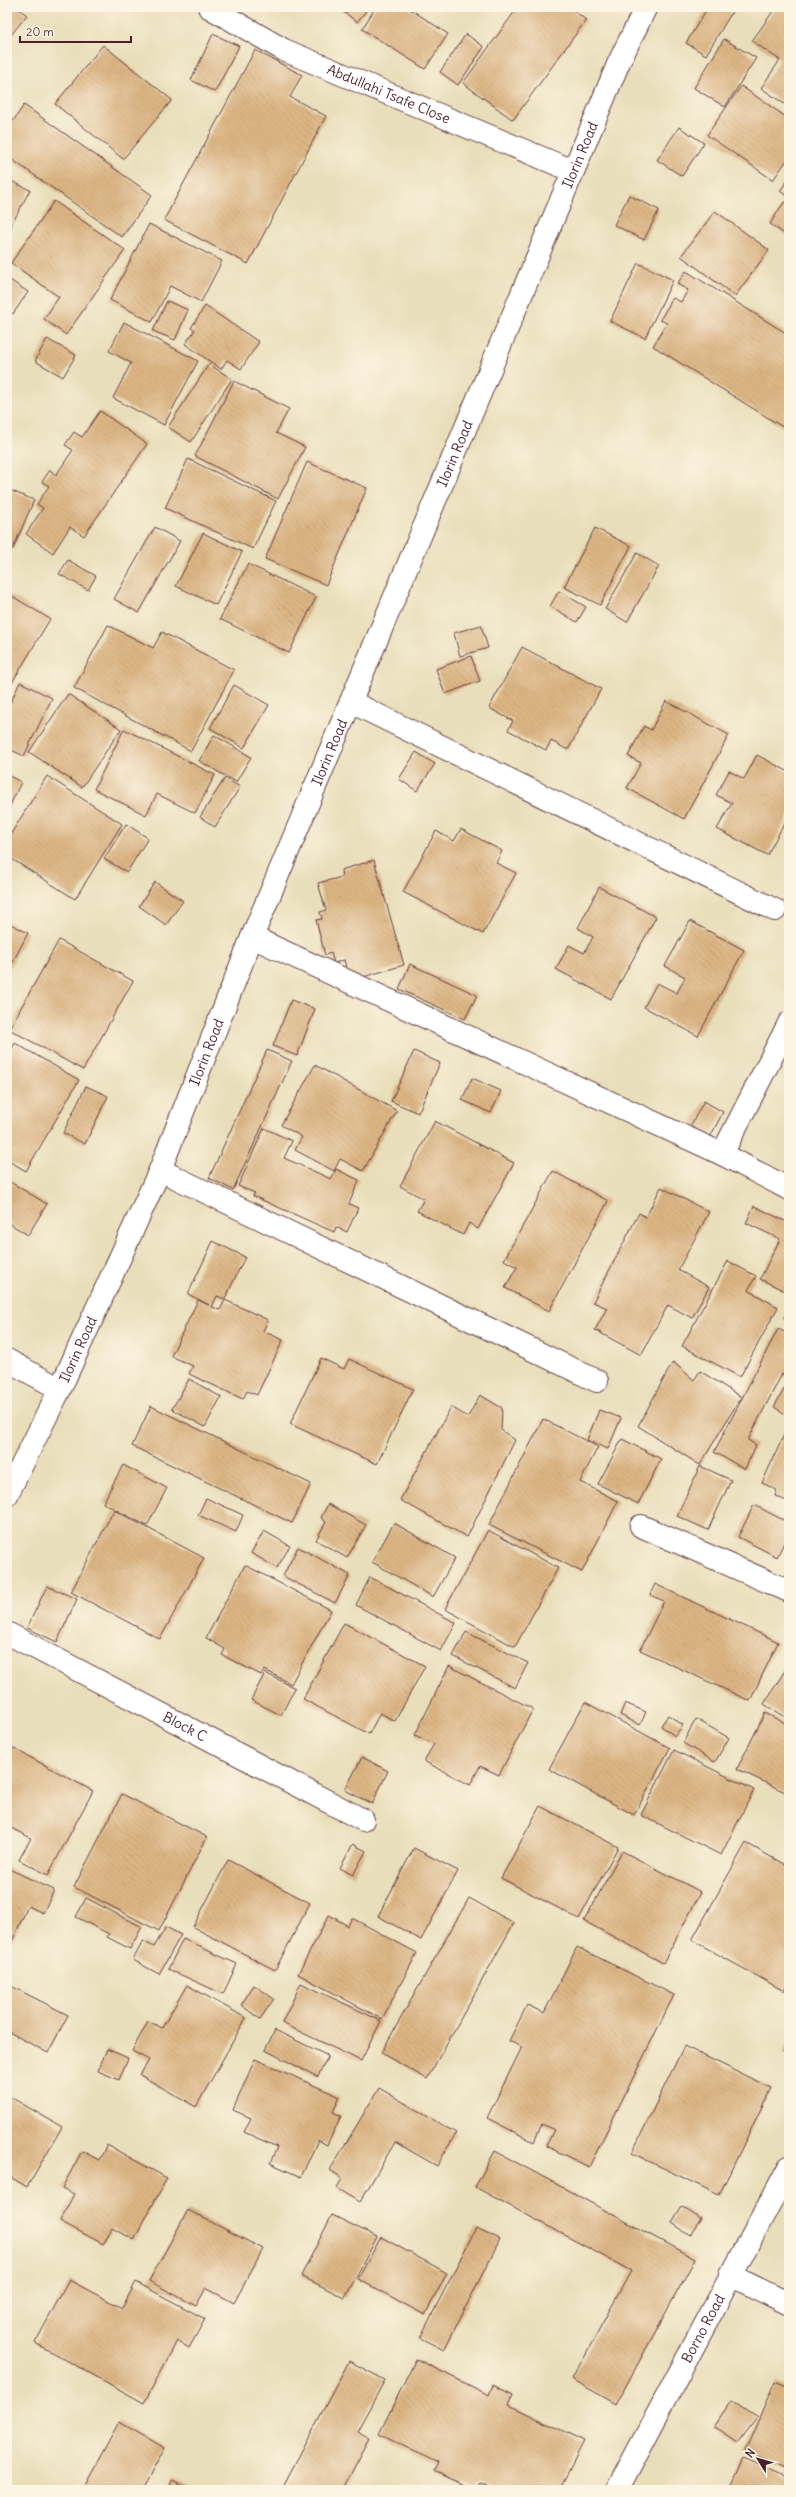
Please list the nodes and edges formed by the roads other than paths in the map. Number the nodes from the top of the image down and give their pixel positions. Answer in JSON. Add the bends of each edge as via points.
{"nodes":[{"id":1,"x":209,"y":7,"type":"edge"},
{"id":2,"x":646,"y":7,"type":"edge"},
{"id":3,"x":573,"y":171,"type":"junction"},
{"id":4,"x":351,"y":702,"type":"junction"},
{"id":5,"x":775,"y":910,"type":"dead end"},
{"id":6,"x":252,"y":937,"type":"junction"},
{"id":7,"x":789,"y":1023,"type":"edge"},
{"id":8,"x":722,"y":1154,"type":"junction"},
{"id":9,"x":160,"y":1170,"type":"junction"},
{"id":10,"x":789,"y":1189,"type":"edge"},
{"id":11,"x":7,"y":1360,"type":"edge"},
{"id":12,"x":597,"y":1381,"type":"dead end"},
{"id":13,"x":60,"y":1389,"type":"junction"},
{"id":14,"x":7,"y":1495,"type":"edge"},
{"id":15,"x":641,"y":1526,"type":"dead end"},
{"id":16,"x":789,"y":1591,"type":"edge"},
{"id":17,"x":7,"y":1633,"type":"edge"},
{"id":18,"x":363,"y":1820,"type":"dead end"},
{"id":19,"x":789,"y":2167,"type":"edge"},
{"id":20,"x":730,"y":2275,"type":"junction"},
{"id":21,"x":789,"y":2304,"type":"edge"},
{"id":22,"x":617,"y":2490,"type":"edge"}],
"edges":[{"from":1,"to":3,"type":"street","name":"Abdullahi Tsafe Close","via":[[284,50]]},
{"from":2,"to":3,"type":"street","name":"Ilorin Road","via":[[619,62]]},
{"from":3,"to":4,"type":"street","name":"Ilorin Road"},
{"from":4,"to":5,"type":"street"},
{"from":4,"to":6,"type":"street","name":"Ilorin Road"},
{"from":6,"to":8,"type":"street"},
{"from":6,"to":9,"type":"street","name":"Ilorin Road"},
{"from":7,"to":8,"type":"street"},
{"from":8,"to":10,"type":"street"},
{"from":9,"to":12,"type":"street"},
{"from":9,"to":13,"type":"street","name":"Ilorin Road"},
{"from":11,"to":13,"type":"street"},
{"from":13,"to":14,"type":"street","name":"Ilorin Road"},
{"from":15,"to":16,"type":"street"},
{"from":17,"to":18,"type":"street","name":"Block C"},
{"from":19,"to":20,"type":"street","name":"Borno Road"},
{"from":20,"to":21,"type":"street"},
{"from":20,"to":22,"type":"street","name":"Borno Road"}]}
